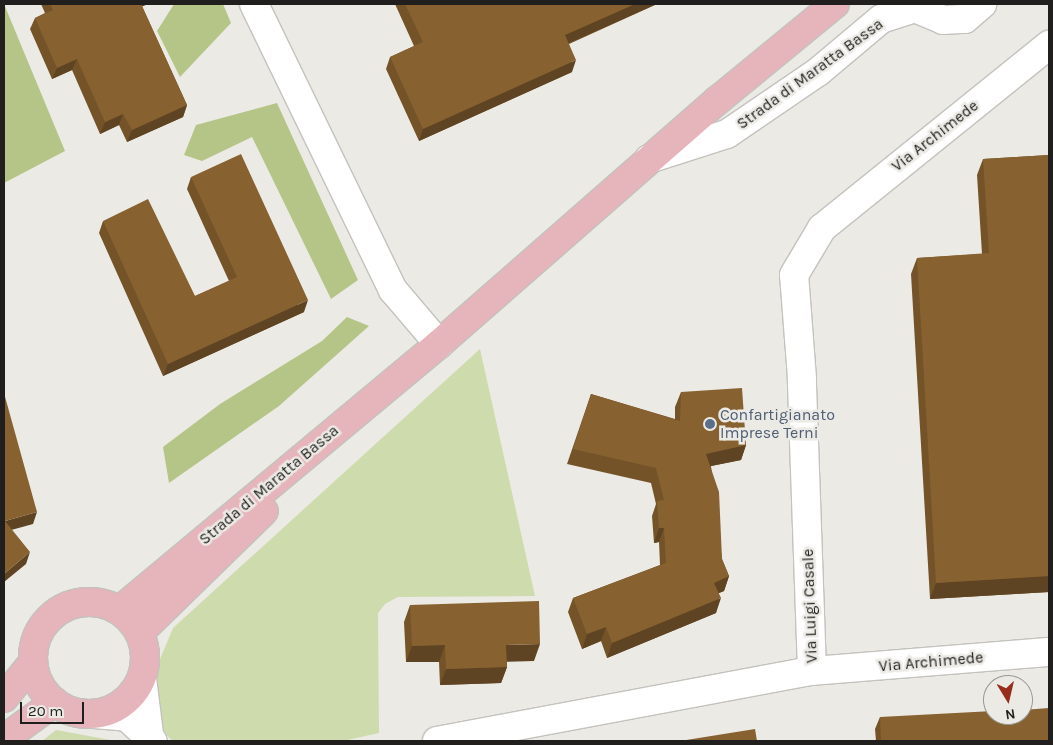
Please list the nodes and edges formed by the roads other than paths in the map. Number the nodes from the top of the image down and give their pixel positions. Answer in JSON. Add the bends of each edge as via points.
{"nodes":[{"id":1,"x":254,"y":4,"type":"edge"},
{"id":2,"x":835,"y":4,"type":"edge"},
{"id":3,"x":982,"y":4,"type":"edge"},
{"id":4,"x":914,"y":6,"type":"edge"},
{"id":5,"x":1049,"y":45,"type":"edge"},
{"id":6,"x":649,"y":159,"type":"junction"},
{"id":7,"x":822,"y":228,"type":"joint"},
{"id":8,"x":429,"y":352,"type":"junction"},
{"id":9,"x":120,"y":610,"type":"junction"},
{"id":10,"x":140,"y":632,"type":"junction"},
{"id":11,"x":1049,"y":652,"type":"edge"},
{"id":12,"x":33,"y":662,"type":"junction"},
{"id":13,"x":812,"y":671,"type":"junction"},
{"id":14,"x":142,"y":678,"type":"junction"},
{"id":15,"x":4,"y":698,"type":"edge"},
{"id":16,"x":55,"y":702,"type":"junction"},
{"id":17,"x":94,"y":714,"type":"junction"},
{"id":18,"x":151,"y":738,"type":"edge"},
{"id":19,"x":4,"y":739,"type":"edge"},
{"id":20,"x":437,"y":741,"type":"edge"}],
"edges":[{"from":1,"to":8,"type":"street","via":[[393,290]]},
{"from":2,"to":6,"type":"main road","name":"Strada di Maratta Bassa"},
{"from":3,"to":4,"type":"street","name":"Strada di Maratta Bassa","via":[[965,19],[943,20]]},
{"from":4,"to":6,"type":"street","name":"Strada di Maratta Bassa","via":[[881,19],[818,72],[727,134]]},
{"from":5,"to":7,"type":"street","name":"Via Archimede"},
{"from":6,"to":8,"type":"main road","name":"Strada di Maratta Bassa"},
{"from":7,"to":13,"type":"street","name":"Via Luigi Casale","via":[[794,275],[802,378]]},
{"from":8,"to":9,"type":"main road","name":"Strada di Maratta Bassa"},
{"from":8,"to":10,"type":"main road","name":"Strada di Maratta Bassa"},
{"from":9,"to":10,"type":"main road"},
{"from":9,"to":12,"type":"main road","via":[[103,603],[68,605],[42,628],[34,645]]},
{"from":10,"to":14,"type":"main road","via":[[146,663]]},
{"from":11,"to":13,"type":"street","name":"Via Archimede"},
{"from":12,"to":15,"type":"main road"},
{"from":12,"to":16,"type":"main road","via":[[40,684]]},
{"from":13,"to":20,"type":"street","name":"Via Luigi Casale"},
{"from":14,"to":17,"type":"main road","via":[[123,703]]},
{"from":14,"to":18,"type":"street"},
{"from":16,"to":17,"type":"main road","via":[[67,709]]},
{"from":16,"to":19,"type":"main road"},
{"from":17,"to":18,"type":"street","via":[[127,717]]}]}
